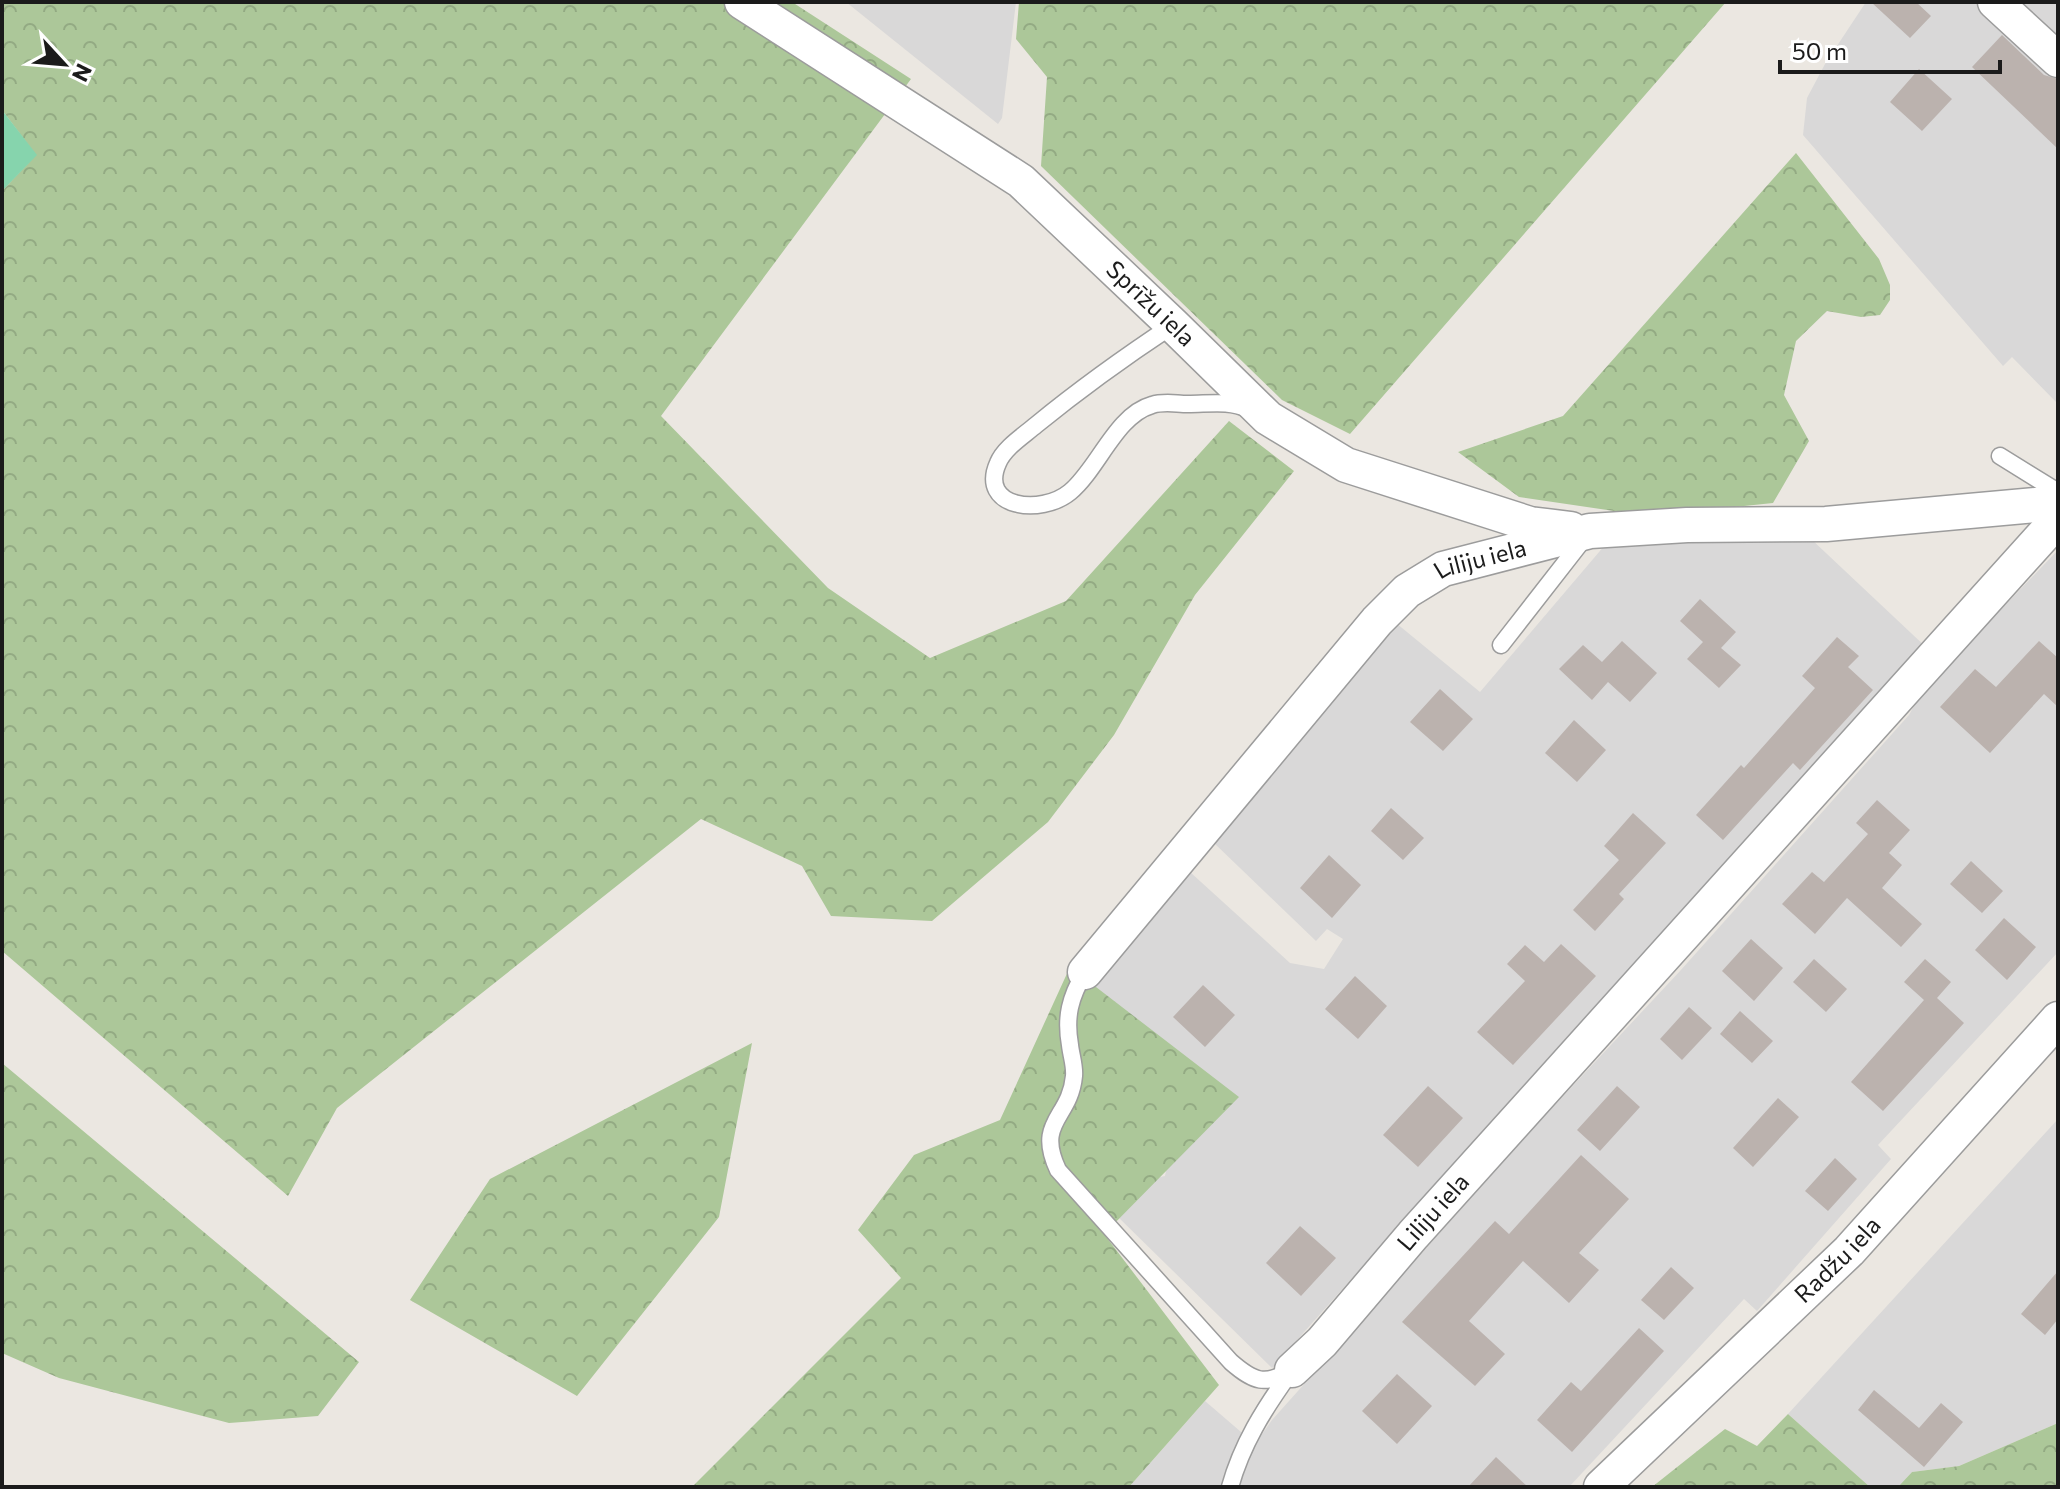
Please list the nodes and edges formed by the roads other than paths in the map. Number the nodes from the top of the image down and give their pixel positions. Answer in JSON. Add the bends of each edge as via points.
{"nodes":[{"id":1,"x":742,"y":2,"type":"edge"},
{"id":2,"x":1995,"y":2,"type":"edge"},
{"id":3,"x":2058,"y":60,"type":"edge"},
{"id":4,"x":1173,"y":325,"type":"junction"},
{"id":5,"x":1268,"y":418,"type":"junction"},
{"id":6,"x":2000,"y":456,"type":"dead end"},
{"id":7,"x":2058,"y":492,"type":"edge"},
{"id":8,"x":2058,"y":503,"type":"edge"},
{"id":9,"x":2058,"y":519,"type":"edge"},
{"id":10,"x":1590,"y":531,"type":"junction"},
{"id":11,"x":1501,"y":645,"type":"dead end"},
{"id":12,"x":1085,"y":972,"type":"joint"},
{"id":13,"x":2058,"y":1019,"type":"edge"},
{"id":14,"x":1292,"y":1370,"type":"junction"},
{"id":15,"x":1230,"y":1487,"type":"edge"},
{"id":16,"x":1601,"y":1487,"type":"edge"}],
"edges":[{"from":1,"to":4,"type":"street","name":"Sprīžu iela","via":[[1021,181]]},
{"from":2,"to":3,"type":"street"},
{"from":4,"to":5,"type":"street","name":"Sprīžu iela"},
{"from":4,"to":5,"type":"lane","via":[[1077,391],[1011,446],[998,462],[998,492],[1027,507],[1045,506],[1070,492],[1132,414],[1151,405],[1240,405]]},
{"from":5,"to":10,"type":"street","name":"Sprīžu iela","via":[[1346,465],[1530,524]]},
{"from":6,"to":7,"type":"lane"},
{"from":8,"to":10,"type":"street","name":"Liliju iela","via":[[1826,524]]},
{"from":9,"to":14,"type":"street","name":"Liliju iela"},
{"from":10,"to":11,"type":"lane"},
{"from":10,"to":12,"type":"street","name":"Liliju iela","via":[[1443,569],[1407,591]]},
{"from":12,"to":14,"type":"lane","via":[[1068,1009],[1074,1074],[1070,1093],[1049,1133],[1058,1170],[1237,1368],[1255,1380],[1278,1379]]},
{"from":13,"to":16,"type":"street","name":"Radžu iela","via":[[1849,1251]]},
{"from":14,"to":15,"type":"lane","via":[[1254,1425]]}]}
